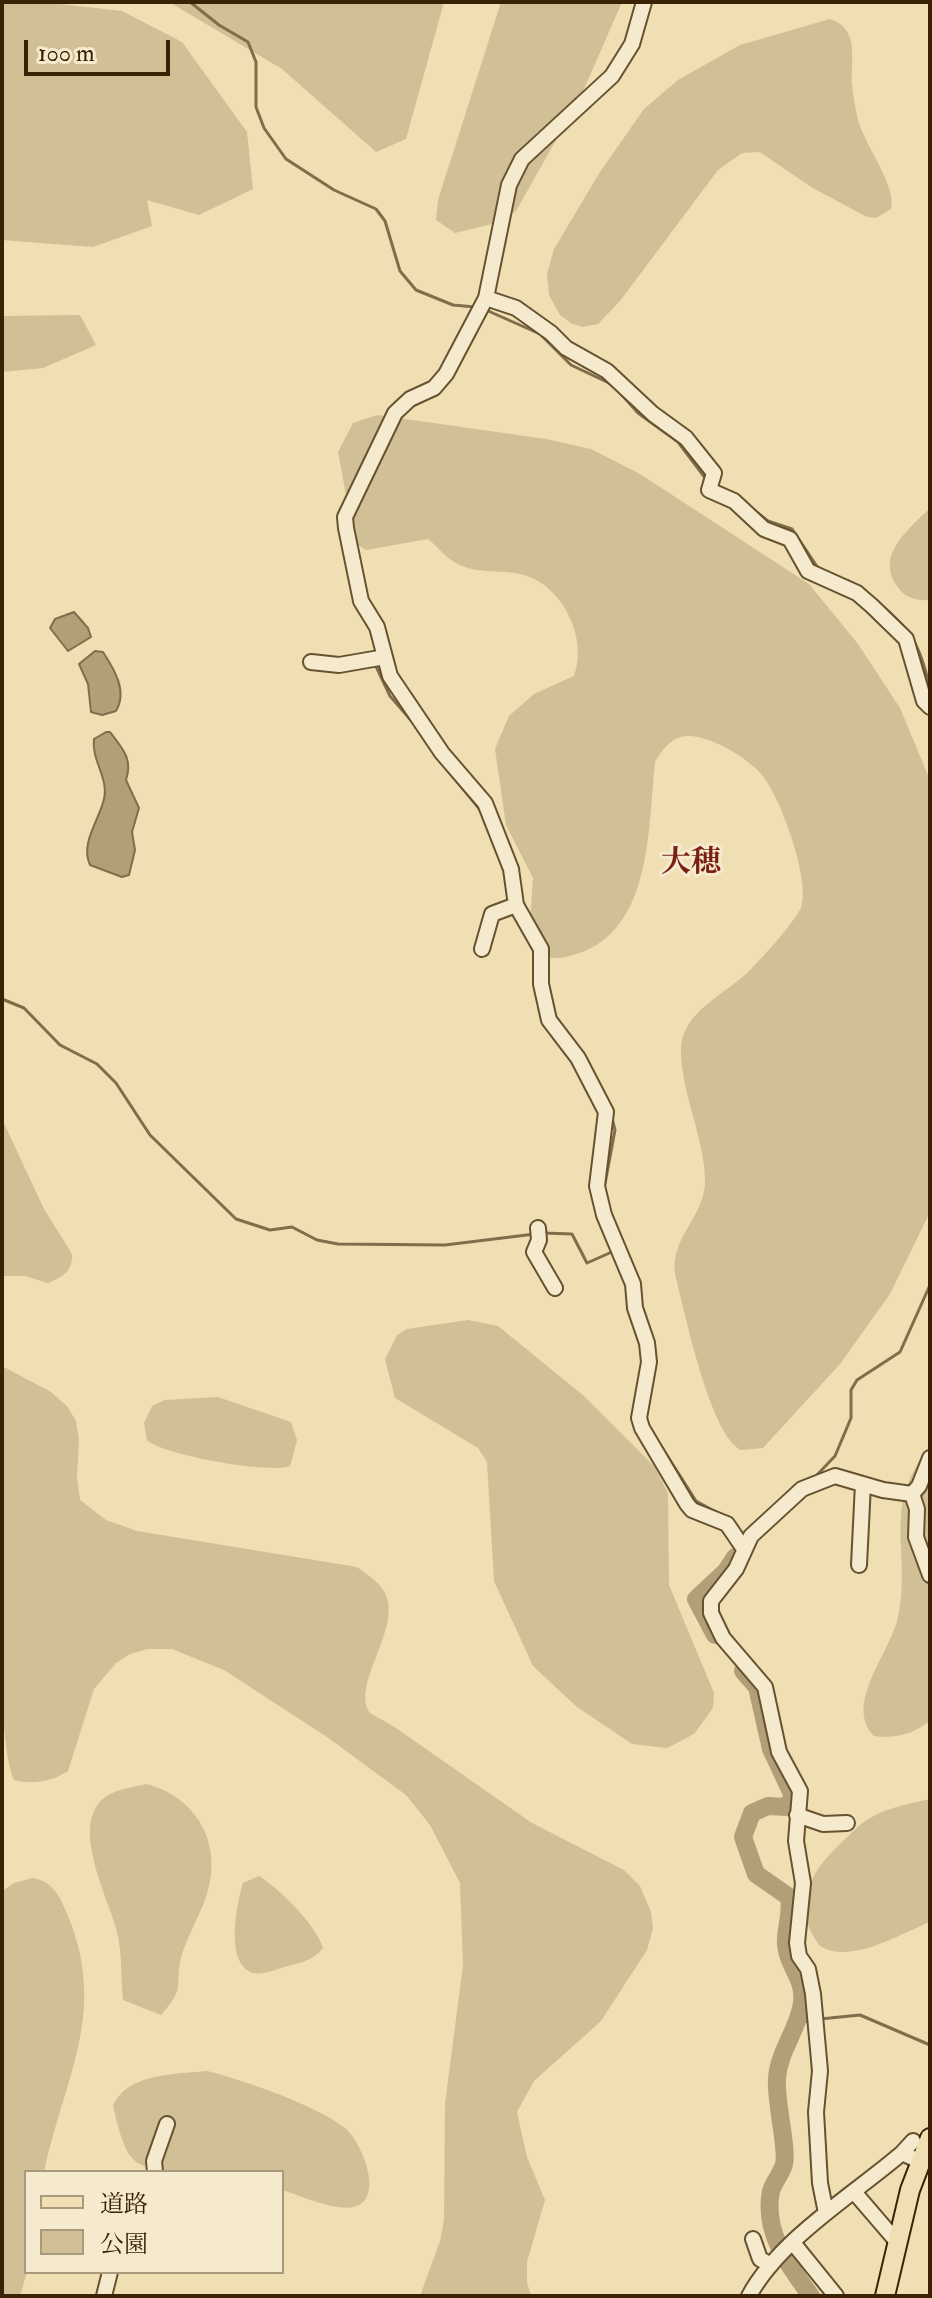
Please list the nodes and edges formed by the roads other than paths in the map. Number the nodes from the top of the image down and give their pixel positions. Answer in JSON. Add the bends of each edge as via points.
{"nodes":[{"id":1,"x":644,"y":2,"type":"edge"},
{"id":2,"x":486,"y":298,"type":"junction"},
{"id":3,"x":385,"y":657,"type":"junction"},
{"id":4,"x":311,"y":662,"type":"dead end"},
{"id":5,"x":930,"y":707,"type":"edge"},
{"id":6,"x":516,"y":905,"type":"junction"},
{"id":7,"x":482,"y":949,"type":"dead end"},
{"id":8,"x":538,"y":1228,"type":"dead end"},
{"id":9,"x":555,"y":1288,"type":"dead end"},
{"id":10,"x":930,"y":1458,"type":"edge"},
{"id":11,"x":863,"y":1484,"type":"junction"},
{"id":12,"x":912,"y":1494,"type":"junction"},
{"id":13,"x":744,"y":1549,"type":"junction"},
{"id":14,"x":859,"y":1565,"type":"dead end"},
{"id":15,"x":930,"y":1575,"type":"edge"},
{"id":16,"x":797,"y":1815,"type":"junction"},
{"id":17,"x":847,"y":1823,"type":"dead end"},
{"id":18,"x":167,"y":2124,"type":"dead end"},
{"id":19,"x":921,"y":2139,"type":"edge"},
{"id":20,"x":902,"y":2153,"type":"junction"},
{"id":21,"x":919,"y":2161,"type":"junction"},
{"id":22,"x":155,"y":2170,"type":"edge"},
{"id":23,"x":855,"y":2193,"type":"junction"},
{"id":24,"x":826,"y":2213,"type":"junction"},
{"id":25,"x":753,"y":2239,"type":"dead end"},
{"id":26,"x":898,"y":2243,"type":"junction"},
{"id":27,"x":794,"y":2244,"type":"junction"},
{"id":28,"x":771,"y":2265,"type":"junction"},
{"id":29,"x":110,"y":2274,"type":"edge"},
{"id":30,"x":104,"y":2296,"type":"edge"},
{"id":31,"x":749,"y":2296,"type":"edge"},
{"id":32,"x":836,"y":2296,"type":"edge"},
{"id":33,"x":885,"y":2296,"type":"edge"}],
"edges":[{"from":1,"to":2,"type":"street","via":[[632,44],[612,76],[522,159],[509,185]]},
{"from":2,"to":3,"type":"street","via":[[446,374],[395,413],[345,517],[358,592],[377,627]]},
{"from":2,"to":5,"type":"street","via":[[516,308],[566,348],[607,371],[686,438],[714,473],[709,490],[734,501],[764,529],[790,539],[808,571],[857,593],[894,628],[912,654]]},
{"from":3,"to":4,"type":"street","via":[[339,665]]},
{"from":3,"to":6,"type":"street","via":[[390,676],[442,753],[485,803],[511,869]]},
{"from":6,"to":7,"type":"street","via":[[492,914]]},
{"from":6,"to":13,"type":"street","via":[[541,949],[549,1020],[578,1058],[606,1112],[597,1186],[633,1284],[647,1343],[642,1428],[692,1510],[727,1524]]},
{"from":8,"to":9,"type":"street","via":[[534,1252]]},
{"from":10,"to":12,"type":"street"},
{"from":11,"to":12,"type":"street"},
{"from":11,"to":13,"type":"street","via":[[835,1476],[802,1489],[773,1512]]},
{"from":11,"to":14,"type":"street"},
{"from":12,"to":15,"type":"street","via":[[916,1537]]},
{"from":13,"to":16,"type":"street","via":[[736,1569],[716,1592],[711,1613],[723,1638],[765,1687],[779,1752],[800,1791]]},
{"from":16,"to":17,"type":"street","via":[[823,1824]]},
{"from":16,"to":24,"type":"street","via":[[803,1883],[797,1943],[813,1994],[820,2071],[820,2183]]},
{"from":18,"to":22,"type":"street"},
{"from":19,"to":20,"type":"street"},
{"from":19,"to":21,"type":"main road"},
{"from":20,"to":21,"type":"street"},
{"from":20,"to":23,"type":"street"},
{"from":21,"to":26,"type":"main road"},
{"from":23,"to":24,"type":"street"},
{"from":23,"to":26,"type":"street"},
{"from":24,"to":27,"type":"street"},
{"from":25,"to":28,"type":"street","via":[[760,2259]]},
{"from":26,"to":33,"type":"main road"},
{"from":27,"to":28,"type":"street"},
{"from":27,"to":32,"type":"street"},
{"from":28,"to":31,"type":"street"},
{"from":29,"to":30,"type":"street"}]}
